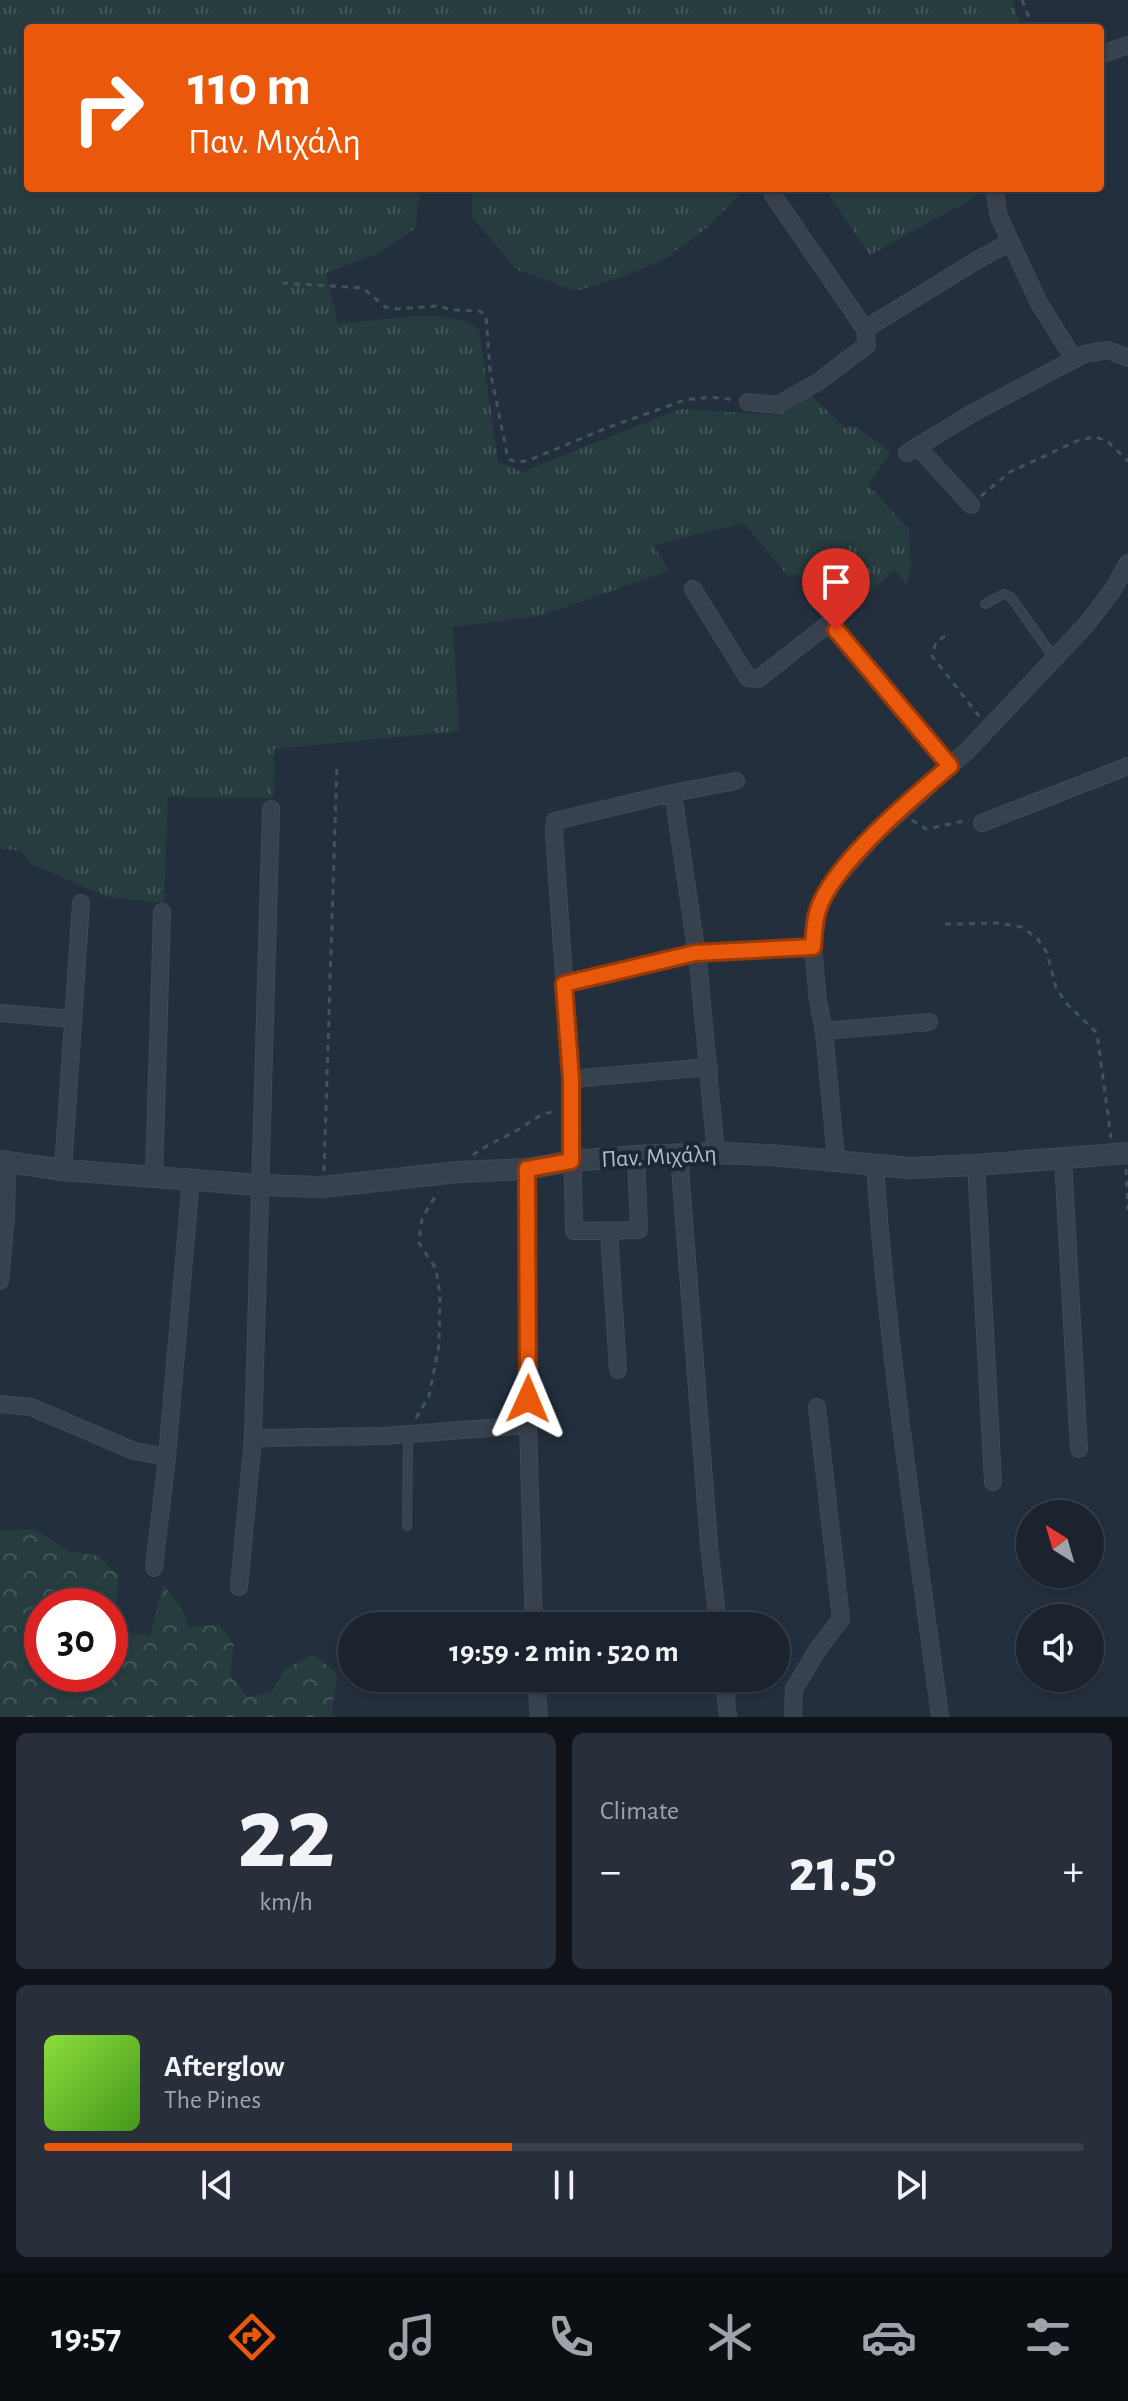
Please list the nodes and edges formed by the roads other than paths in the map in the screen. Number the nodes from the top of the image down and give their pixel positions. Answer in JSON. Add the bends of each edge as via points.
{"nodes":[{"id":1,"x":1128,"y":45,"type":"edge"},
{"id":2,"x":1104,"y":54,"type":"edge"},
{"id":3,"x":995,"y":192,"type":"edge"},
{"id":4,"x":773,"y":195,"type":"dead end"},
{"id":5,"x":1011,"y":242,"type":"junction"},
{"id":6,"x":865,"y":329,"type":"junction"},
{"id":7,"x":1128,"y":358,"type":"edge"},
{"id":8,"x":1074,"y":359,"type":"junction"},
{"id":9,"x":748,"y":402,"type":"road end"},
{"id":10,"x":971,"y":505,"type":"road end"},
{"id":11,"x":1128,"y":563,"type":"edge"},
{"id":12,"x":693,"y":589,"type":"dead end"},
{"id":13,"x":985,"y":604,"type":"dead end"},
{"id":14,"x":1054,"y":658,"type":"junction"},
{"id":15,"x":950,"y":766,"type":"junction"},
{"id":16,"x":1128,"y":766,"type":"edge"},
{"id":17,"x":736,"y":781,"type":"dead end"},
{"id":18,"x":673,"y":793,"type":"junction"},
{"id":19,"x":271,"y":809,"type":"dead end"},
{"id":20,"x":982,"y":823,"type":"road end"},
{"id":21,"x":81,"y":903,"type":"dead end"},
{"id":22,"x":162,"y":912,"type":"dead end"},
{"id":23,"x":813,"y":947,"type":"junction"},
{"id":24,"x":695,"y":953,"type":"junction"},
{"id":25,"x":564,"y":984,"type":"junction"},
{"id":26,"x":0,"y":1013,"type":"edge"},
{"id":27,"x":73,"y":1019,"type":"junction"},
{"id":28,"x":929,"y":1022,"type":"dead end"},
{"id":29,"x":824,"y":1031,"type":"junction"},
{"id":30,"x":709,"y":1067,"type":"junction"},
{"id":31,"x":571,"y":1079,"type":"junction"},
{"id":32,"x":716,"y":1153,"type":"junction"},
{"id":33,"x":1122,"y":1154,"type":"edge"},
{"id":34,"x":679,"y":1155,"type":"junction"},
{"id":35,"x":636,"y":1156,"type":"junction"},
{"id":36,"x":836,"y":1159,"type":"junction"},
{"id":37,"x":1063,"y":1159,"type":"junction"},
{"id":38,"x":571,"y":1161,"type":"junction"},
{"id":39,"x":4,"y":1162,"type":"edge"},
{"id":40,"x":875,"y":1164,"type":"junction"},
{"id":41,"x":976,"y":1165,"type":"junction"},
{"id":42,"x":527,"y":1169,"type":"junction"},
{"id":43,"x":63,"y":1170,"type":"junction"},
{"id":44,"x":154,"y":1176,"type":"junction"},
{"id":45,"x":191,"y":1179,"type":"junction"},
{"id":46,"x":260,"y":1185,"type":"junction"},
{"id":47,"x":609,"y":1232,"type":"junction"},
{"id":48,"x":0,"y":1281,"type":"edge"},
{"id":49,"x":618,"y":1370,"type":"dead end"},
{"id":50,"x":0,"y":1404,"type":"edge"},
{"id":51,"x":817,"y":1407,"type":"dead end"},
{"id":52,"x":528,"y":1425,"type":"junction"},
{"id":53,"x":408,"y":1432,"type":"junction"},
{"id":54,"x":253,"y":1438,"type":"junction"},
{"id":55,"x":1079,"y":1449,"type":"dead end"},
{"id":56,"x":167,"y":1457,"type":"junction"},
{"id":57,"x":993,"y":1482,"type":"dead end"},
{"id":58,"x":407,"y":1526,"type":"dead end"},
{"id":59,"x":154,"y":1568,"type":"dead end"},
{"id":60,"x":239,"y":1587,"type":"dead end"},
{"id":61,"x":534,"y":1612,"type":"edge"},
{"id":62,"x":716,"y":1612,"type":"edge"},
{"id":63,"x":537,"y":1692,"type":"edge"},
{"id":64,"x":725,"y":1692,"type":"edge"},
{"id":65,"x":539,"y":1717,"type":"edge"},
{"id":66,"x":728,"y":1717,"type":"edge"},
{"id":67,"x":793,"y":1717,"type":"edge"},
{"id":68,"x":940,"y":1717,"type":"edge"}],
"edges":[{"from":1,"to":2,"type":"street"},
{"from":3,"to":5,"type":"street"},
{"from":4,"to":6,"type":"street"},
{"from":5,"to":6,"type":"street"},
{"from":5,"to":8,"type":"street","via":[[1039,303]]},
{"from":6,"to":9,"type":"street","via":[[867,345],[818,382],[777,405]]},
{"from":7,"to":8,"type":"street","via":[[1108,350]]},
{"from":8,"to":10,"type":"street","via":[[913,450]]},
{"from":11,"to":14,"type":"street","via":[[1086,625]]},
{"from":12,"to":15,"type":"street","via":[[748,678],[758,679],[827,625],[836,630]]},
{"from":13,"to":14,"type":"lane","via":[[1004,594],[1011,597]]},
{"from":14,"to":15,"type":"street"},
{"from":15,"to":23,"type":"street","via":[[833,882],[818,911]]},
{"from":16,"to":20,"type":"street"},
{"from":17,"to":18,"type":"street"},
{"from":18,"to":24,"type":"street"},
{"from":18,"to":25,"type":"street","via":[[555,821]]},
{"from":19,"to":46,"type":"street"},
{"from":21,"to":27,"type":"street"},
{"from":22,"to":44,"type":"street"},
{"from":23,"to":24,"type":"street"},
{"from":23,"to":29,"type":"street"},
{"from":24,"to":25,"type":"street"},
{"from":24,"to":30,"type":"street"},
{"from":25,"to":31,"type":"street"},
{"from":26,"to":27,"type":"street"},
{"from":27,"to":43,"type":"street"},
{"from":28,"to":29,"type":"street"},
{"from":29,"to":36,"type":"street"},
{"from":30,"to":31,"type":"street"},
{"from":30,"to":32,"type":"street"},
{"from":31,"to":38,"type":"street"},
{"from":32,"to":34,"type":"street","name":"Παν. Μιχάλη"},
{"from":32,"to":36,"type":"street","name":"Παν. Μιχάλη"},
{"from":33,"to":37,"type":"street","name":"Παν. Μιχάλη"},
{"from":34,"to":35,"type":"street","name":"Παν. Μιχάλη"},
{"from":34,"to":62,"type":"street"},
{"from":35,"to":38,"type":"street","name":"Παν. Μιχάλη"},
{"from":35,"to":47,"type":"street","via":[[639,1230]]},
{"from":36,"to":40,"type":"street","name":"Παν. Μιχάλη"},
{"from":37,"to":41,"type":"street","name":"Παν. Μιχάλη"},
{"from":37,"to":55,"type":"street"},
{"from":38,"to":42,"type":"street","name":"Παν. Μιχάλη"},
{"from":38,"to":47,"type":"street","via":[[574,1231]]},
{"from":39,"to":43,"type":"street","name":"Παν. Μιχάλη"},
{"from":39,"to":48,"type":"street"},
{"from":40,"to":41,"type":"street","name":"Παν. Μιχάλη"},
{"from":40,"to":68,"type":"street","via":[[891,1343]]},
{"from":41,"to":57,"type":"street"},
{"from":42,"to":46,"type":"street","name":"Παν. Μιχάλη","via":[[323,1187]]},
{"from":42,"to":52,"type":"street"},
{"from":43,"to":44,"type":"street","name":"Παν. Μιχάλη"},
{"from":44,"to":45,"type":"street","name":"Παν. Μιχάλη"},
{"from":45,"to":46,"type":"street","name":"Παν. Μιχάλη"},
{"from":45,"to":56,"type":"street"},
{"from":46,"to":54,"type":"street"},
{"from":47,"to":49,"type":"street"},
{"from":50,"to":56,"type":"street","via":[[31,1407],[134,1451]]},
{"from":51,"to":67,"type":"street","via":[[841,1619],[794,1689]]},
{"from":52,"to":53,"type":"street"},
{"from":52,"to":61,"type":"street"},
{"from":53,"to":54,"type":"street"},
{"from":53,"to":58,"type":"lane"},
{"from":54,"to":60,"type":"street"},
{"from":56,"to":59,"type":"street"},
{"from":63,"to":65,"type":"street"},
{"from":64,"to":66,"type":"street"}]}
